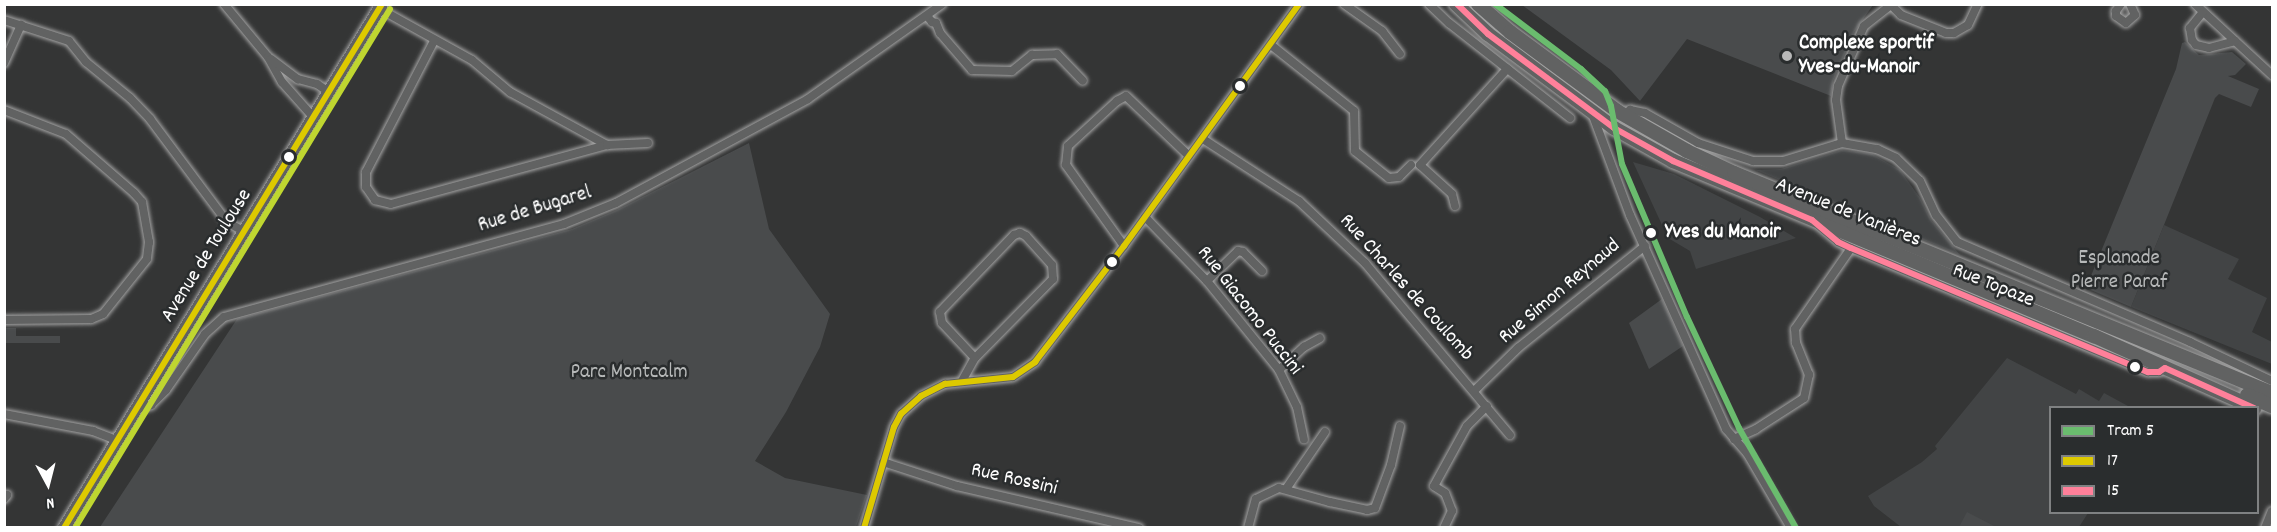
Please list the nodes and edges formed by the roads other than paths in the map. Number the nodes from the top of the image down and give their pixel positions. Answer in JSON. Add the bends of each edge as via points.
{"nodes":[{"id":1,"x":224,"y":4,"type":"edge"},
{"id":2,"x":942,"y":4,"type":"edge"},
{"id":3,"x":1299,"y":4,"type":"edge"},
{"id":4,"x":1344,"y":4,"type":"edge"},
{"id":5,"x":1429,"y":4,"type":"edge"},
{"id":6,"x":1456,"y":4,"type":"edge"},
{"id":7,"x":1478,"y":4,"type":"edge"},
{"id":8,"x":1978,"y":4,"type":"edge"},
{"id":9,"x":2130,"y":4,"type":"edge"},
{"id":10,"x":2194,"y":4,"type":"edge"},
{"id":11,"x":1892,"y":5,"type":"edge"},
{"id":12,"x":2119,"y":5,"type":"edge"},
{"id":13,"x":381,"y":7,"type":"edge"},
{"id":14,"x":2203,"y":12,"type":"junction"},
{"id":15,"x":929,"y":19,"type":"junction"},
{"id":16,"x":4,"y":20,"type":"edge"},
{"id":17,"x":21,"y":25,"type":"junction"},
{"id":18,"x":434,"y":41,"type":"junction"},
{"id":19,"x":2235,"y":41,"type":"junction"},
{"id":20,"x":1271,"y":45,"type":"junction"},
{"id":21,"x":1400,"y":54,"type":"dead end"},
{"id":22,"x":268,"y":57,"type":"junction"},
{"id":23,"x":4,"y":63,"type":"edge"},
{"id":24,"x":1507,"y":69,"type":"junction"},
{"id":25,"x":2272,"y":75,"type":"edge"},
{"id":26,"x":305,"y":81,"type":"junction"},
{"id":27,"x":1083,"y":81,"type":"dead end"},
{"id":28,"x":329,"y":92,"type":"junction"},
{"id":29,"x":294,"y":95,"type":"junction"},
{"id":30,"x":4,"y":110,"type":"edge"},
{"id":31,"x":1591,"y":111,"type":"junction"},
{"id":32,"x":1628,"y":113,"type":"junction"},
{"id":33,"x":314,"y":118,"type":"junction"},
{"id":34,"x":1570,"y":118,"type":"dead end"},
{"id":35,"x":1203,"y":139,"type":"junction"},
{"id":36,"x":648,"y":143,"type":"dead end"},
{"id":37,"x":1842,"y":143,"type":"junction"},
{"id":38,"x":607,"y":145,"type":"junction"},
{"id":39,"x":1190,"y":156,"type":"junction"},
{"id":40,"x":1411,"y":165,"type":"dead end"},
{"id":41,"x":1455,"y":206,"type":"dead end"},
{"id":42,"x":1145,"y":217,"type":"junction"},
{"id":43,"x":1812,"y":220,"type":"junction"},
{"id":44,"x":245,"y":232,"type":"junction"},
{"id":45,"x":1124,"y":246,"type":"junction"},
{"id":46,"x":1644,"y":246,"type":"junction"},
{"id":47,"x":1851,"y":248,"type":"junction"},
{"id":48,"x":1262,"y":271,"type":"dead end"},
{"id":49,"x":1207,"y":281,"type":"junction"},
{"id":50,"x":4,"y":320,"type":"edge"},
{"id":51,"x":1320,"y":338,"type":"dead end"},
{"id":52,"x":975,"y":358,"type":"junction"},
{"id":53,"x":2166,"y":368,"type":"junction"},
{"id":54,"x":1279,"y":370,"type":"junction"},
{"id":55,"x":962,"y":381,"type":"junction"},
{"id":56,"x":2272,"y":381,"type":"edge"},
{"id":57,"x":1474,"y":391,"type":"junction"},
{"id":58,"x":2272,"y":393,"type":"edge"},
{"id":59,"x":1487,"y":406,"type":"junction"},
{"id":60,"x":2252,"y":406,"type":"edge"},
{"id":61,"x":2272,"y":406,"type":"edge"},
{"id":62,"x":134,"y":410,"type":"junction"},
{"id":63,"x":4,"y":414,"type":"edge"},
{"id":64,"x":1400,"y":426,"type":"dead end"},
{"id":65,"x":1325,"y":432,"type":"dead end"},
{"id":66,"x":1510,"y":435,"type":"dead end"},
{"id":67,"x":1304,"y":439,"type":"dead end"},
{"id":68,"x":1734,"y":439,"type":"junction"},
{"id":69,"x":116,"y":440,"type":"junction"},
{"id":70,"x":884,"y":462,"type":"junction"},
{"id":71,"x":1286,"y":489,"type":"junction"},
{"id":72,"x":2272,"y":511,"type":"edge"},
{"id":73,"x":1138,"y":527,"type":"edge"},
{"id":74,"x":64,"y":528,"type":"edge"},
{"id":75,"x":864,"y":528,"type":"edge"},
{"id":76,"x":1248,"y":528,"type":"edge"},
{"id":77,"x":1444,"y":528,"type":"edge"},
{"id":78,"x":1791,"y":528,"type":"edge"},
{"id":79,"x":2265,"y":528,"type":"edge"}],
"edges":[{"from":1,"to":22,"type":"street"},
{"from":2,"to":15,"type":"street","name":"Rue de Bugarel"},
{"from":3,"to":20,"type":"street"},
{"from":4,"to":21,"type":"street","via":[[1382,31]]},
{"from":5,"to":24,"type":"street"},
{"from":6,"to":31,"type":"main road","name":"Avenue de Vanières","via":[[1488,34]]},
{"from":7,"to":32,"type":"main road","name":"Avenue de Vanières","via":[[1541,56]]},
{"from":8,"to":11,"type":"street","via":[[1968,25],[1954,33],[1900,15]]},
{"from":9,"to":12,"type":"street","via":[[2134,15],[2126,22],[2116,16]]},
{"from":10,"to":14,"type":"street"},
{"from":11,"to":37,"type":"street","via":[[1864,26],[1838,86]]},
{"from":13,"to":18,"type":"street"},
{"from":13,"to":28,"type":"main road","name":"Avenue de Toulouse"},
{"from":14,"to":19,"type":"street"},
{"from":14,"to":19,"type":"street","via":[[2190,28],[2196,45],[2209,48]]},
{"from":15,"to":27,"type":"street","via":[[972,70],[1012,71],[1032,55],[1057,54]]},
{"from":15,"to":62,"type":"street","name":"Rue de Bugarel","via":[[774,119],[596,212],[224,317],[205,334],[166,390],[151,405]]},
{"from":16,"to":17,"type":"street"},
{"from":17,"to":23,"type":"street"},
{"from":17,"to":44,"type":"street","via":[[69,41],[86,62],[150,119],[227,222]]},
{"from":18,"to":38,"type":"street","via":[[472,60],[510,92]]},
{"from":18,"to":38,"type":"street","via":[[366,172],[366,187],[375,200],[385,204],[404,201]]},
{"from":19,"to":25,"type":"street"},
{"from":20,"to":35,"type":"street"},
{"from":20,"to":40,"type":"street","via":[[1354,111],[1355,151],[1389,178],[1399,177]]},
{"from":22,"to":26,"type":"street"},
{"from":22,"to":29,"type":"street"},
{"from":24,"to":34,"type":"street"},
{"from":24,"to":41,"type":"street","via":[[1420,165],[1452,194]]},
{"from":26,"to":28,"type":"street"},
{"from":26,"to":29,"type":"street"},
{"from":28,"to":33,"type":"main road","name":"Avenue de Toulouse"},
{"from":29,"to":33,"type":"street"},
{"from":30,"to":50,"type":"street","via":[[66,134],[135,193],[142,202],[149,242],[147,259],[103,314],[90,319]]},
{"from":31,"to":43,"type":"main road","name":"Avenue de Vanières","via":[[1672,161]]},
{"from":31,"to":46,"type":"street"},
{"from":32,"to":37,"type":"street","via":[[1645,113],[1713,149],[1753,162],[1783,161]]},
{"from":32,"to":58,"type":"main road","name":"Avenue de Vanières","via":[[1687,151],[1734,173]]},
{"from":33,"to":44,"type":"main road","name":"Avenue de Toulouse"},
{"from":35,"to":39,"type":"street"},
{"from":35,"to":57,"type":"street","name":"Rue Charles de Coulomb","via":[[1303,205],[1365,263]]},
{"from":36,"to":38,"type":"street"},
{"from":37,"to":56,"type":"street","via":[[1864,145],[1892,156],[1920,181],[1945,230],[1963,245]]},
{"from":39,"to":42,"type":"street"},
{"from":39,"to":45,"type":"street","via":[[1126,96],[1068,146],[1066,165]]},
{"from":42,"to":45,"type":"street"},
{"from":42,"to":49,"type":"street","name":"Rue Giacomo Puccini"},
{"from":43,"to":47,"type":"street","name":"Rue Topaze"},
{"from":43,"to":53,"type":"main road","name":"Avenue de Vanières"},
{"from":44,"to":62,"type":"main road","name":"Avenue de Toulouse"},
{"from":45,"to":55,"type":"street","via":[[1024,372],[1001,380]]},
{"from":46,"to":57,"type":"street","name":"Rue Simon Reynaud","via":[[1518,348]]},
{"from":46,"to":68,"type":"street","via":[[1726,429]]},
{"from":47,"to":53,"type":"street","name":"Rue Topaze","via":[[2148,372]]},
{"from":47,"to":68,"type":"street","via":[[1795,330],[1809,375],[1804,398]]},
{"from":48,"to":49,"type":"street","via":[[1238,251]]},
{"from":49,"to":54,"type":"street","name":"Rue Giacomo Puccini"},
{"from":51,"to":54,"type":"street"},
{"from":52,"to":52,"type":"street","via":[[1053,279],[1052,265],[1020,233],[1014,234],[940,312],[942,323]]},
{"from":52,"to":55,"type":"street"},
{"from":53,"to":60,"type":"main road","name":"Avenue de Vanières"},
{"from":53,"to":61,"type":"main road","via":[[2216,382]]},
{"from":54,"to":67,"type":"street","name":"Rue Giacomo Puccini","via":[[1297,407]]},
{"from":55,"to":70,"type":"street","via":[[939,386],[910,405],[894,427]]},
{"from":57,"to":59,"type":"street","name":"Rue Charles de Coulomb"},
{"from":59,"to":66,"type":"street","name":"Rue Charles de Coulomb"},
{"from":59,"to":77,"type":"street","via":[[1467,426],[1434,486],[1445,493],[1452,511]]},
{"from":62,"to":69,"type":"main road","name":"Avenue de Toulouse"},
{"from":63,"to":69,"type":"street","via":[[93,431]]},
{"from":64,"to":71,"type":"street","via":[[1375,508],[1367,510]]},
{"from":65,"to":71,"type":"street"},
{"from":68,"to":78,"type":"street","via":[[1747,453]]},
{"from":69,"to":74,"type":"main road","name":"Avenue de Toulouse"},
{"from":70,"to":73,"type":"street","name":"Rue Rossini","via":[[957,486]]},
{"from":70,"to":75,"type":"street"},
{"from":71,"to":76,"type":"street","via":[[1272,490],[1256,499]]},
{"from":72,"to":79,"type":"street"}]}
